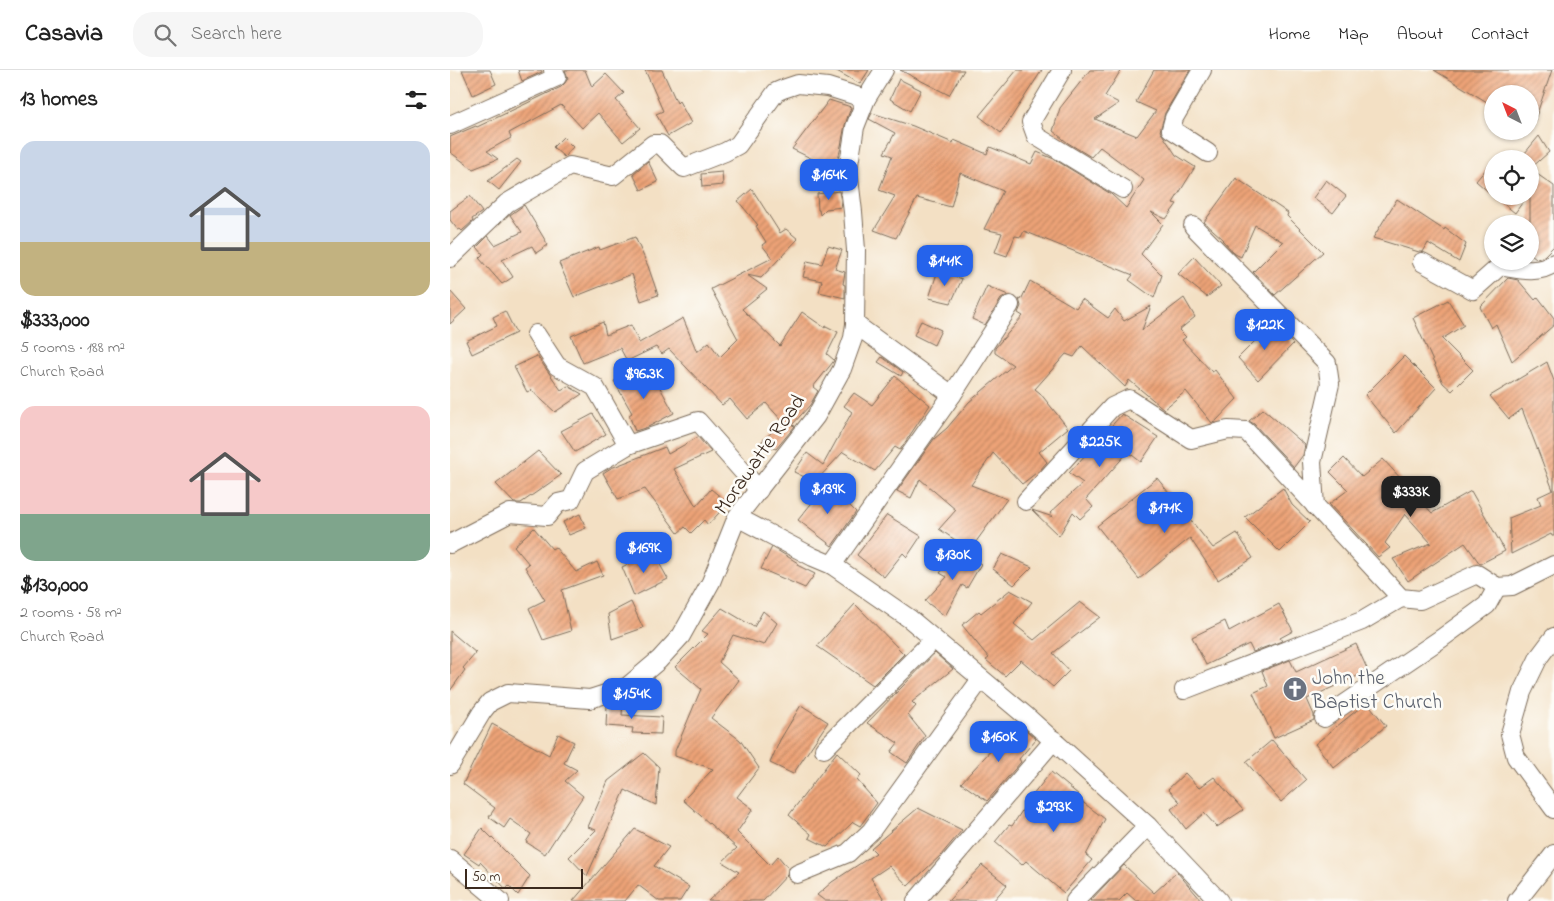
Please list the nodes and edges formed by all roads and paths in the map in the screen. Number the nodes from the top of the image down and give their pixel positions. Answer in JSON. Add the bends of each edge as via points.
{"nodes":[{"id":1,"x":554,"y":70,"type":"edge"},
{"id":2,"x":884,"y":70,"type":"edge"},
{"id":3,"x":1062,"y":70,"type":"edge"},
{"id":4,"x":1202,"y":70,"type":"edge"},
{"id":5,"x":866,"y":99,"type":"junction"},
{"id":6,"x":450,"y":125,"type":"edge"},
{"id":7,"x":1208,"y":153,"type":"dead end"},
{"id":8,"x":1123,"y":188,"type":"dead end"},
{"id":9,"x":1193,"y":226,"type":"dead end"},
{"id":10,"x":450,"y":258,"type":"edge"},
{"id":11,"x":1422,"y":262,"type":"dead end"},
{"id":12,"x":1554,"y":263,"type":"edge"},
{"id":13,"x":1010,"y":305,"type":"dead end"},
{"id":14,"x":855,"y":324,"type":"junction"},
{"id":15,"x":536,"y":334,"type":"dead end"},
{"id":16,"x":952,"y":395,"type":"junction"},
{"id":17,"x":628,"y":445,"type":"junction"},
{"id":18,"x":759,"y":490,"type":"junction"},
{"id":19,"x":1026,"y":501,"type":"dead end"},
{"id":20,"x":1315,"y":506,"type":"junction"},
{"id":21,"x":737,"y":517,"type":"junction"},
{"id":22,"x":450,"y":544,"type":"edge"},
{"id":23,"x":832,"y":565,"type":"junction"},
{"id":24,"x":1554,"y":565,"type":"edge"},
{"id":25,"x":1504,"y":587,"type":"junction"},
{"id":26,"x":1401,"y":598,"type":"junction"},
{"id":27,"x":1554,"y":637,"type":"edge"},
{"id":28,"x":933,"y":640,"type":"junction"},
{"id":29,"x":981,"y":679,"type":"junction"},
{"id":30,"x":1184,"y":690,"type":"dead end"},
{"id":31,"x":1324,"y":718,"type":"dead end"},
{"id":32,"x":1054,"y":740,"type":"junction"},
{"id":33,"x":824,"y":749,"type":"dead end"},
{"id":34,"x":450,"y":765,"type":"edge"},
{"id":35,"x":1554,"y":809,"type":"edge"},
{"id":36,"x":1148,"y":826,"type":"junction"},
{"id":37,"x":1554,"y":854,"type":"edge"},
{"id":38,"x":450,"y":859,"type":"edge"},
{"id":39,"x":797,"y":874,"type":"dead end"},
{"id":40,"x":1523,"y":899,"type":"edge"},
{"id":41,"x":500,"y":901,"type":"edge"},
{"id":42,"x":916,"y":901,"type":"edge"},
{"id":43,"x":1075,"y":901,"type":"edge"},
{"id":44,"x":1219,"y":901,"type":"edge"}],
"edges":[{"from":1,"to":6,"type":"street","via":[[557,77]]},
{"from":2,"to":5,"type":"street","name":"Morawatte Road"},
{"from":3,"to":8,"type":"street","via":[[1031,122],[1036,136]]},
{"from":4,"to":7,"type":"street","via":[[1174,118],[1172,129]]},
{"from":5,"to":10,"type":"street","via":[[828,88],[798,84],[776,92],[738,145],[684,168],[660,144],[653,144],[612,176],[570,166],[507,203]]},
{"from":5,"to":14,"type":"street","name":"Morawatte Road","via":[[855,128],[848,170],[856,250]]},
{"from":9,"to":20,"type":"street","via":[[1327,363],[1330,384],[1312,462]]},
{"from":11,"to":12,"type":"street","via":[[1474,290],[1500,266],[1533,271]]},
{"from":13,"to":16,"type":"street"},
{"from":14,"to":16,"type":"street"},
{"from":14,"to":18,"type":"street","name":"Morawatte Road","via":[[842,368],[816,416]]},
{"from":15,"to":17,"type":"street","via":[[557,366],[596,387]]},
{"from":16,"to":23,"type":"street"},
{"from":17,"to":18,"type":"street","via":[[698,421]]},
{"from":17,"to":22,"type":"street","via":[[585,471],[571,500],[558,503],[547,516],[510,513]]},
{"from":18,"to":21,"type":"street","name":"Morawatte Road"},
{"from":19,"to":20,"type":"street","via":[[1112,407],[1129,399],[1191,439],[1228,430],[1246,431]]},
{"from":20,"to":26,"type":"street"},
{"from":21,"to":23,"type":"street"},
{"from":21,"to":34,"type":"street","name":"Morawatte Road","via":[[711,582],[681,636],[659,660],[627,687],[590,699],[508,693],[490,702]]},
{"from":23,"to":28,"type":"street","via":[[910,619]]},
{"from":24,"to":25,"type":"street"},
{"from":25,"to":26,"type":"street","via":[[1477,574],[1420,600]]},
{"from":25,"to":31,"type":"street","via":[[1487,605],[1442,638]]},
{"from":26,"to":30,"type":"street","via":[[1362,621]]},
{"from":27,"to":35,"type":"street","via":[[1522,692],[1510,734],[1516,757]]},
{"from":28,"to":29,"type":"street"},
{"from":28,"to":33,"type":"street"},
{"from":29,"to":32,"type":"street"},
{"from":29,"to":39,"type":"street","via":[[871,831],[848,853]]},
{"from":32,"to":36,"type":"street"},
{"from":32,"to":42,"type":"street"},
{"from":36,"to":43,"type":"street"},
{"from":36,"to":44,"type":"street"},
{"from":37,"to":40,"type":"street"},
{"from":38,"to":41,"type":"street"}]}
